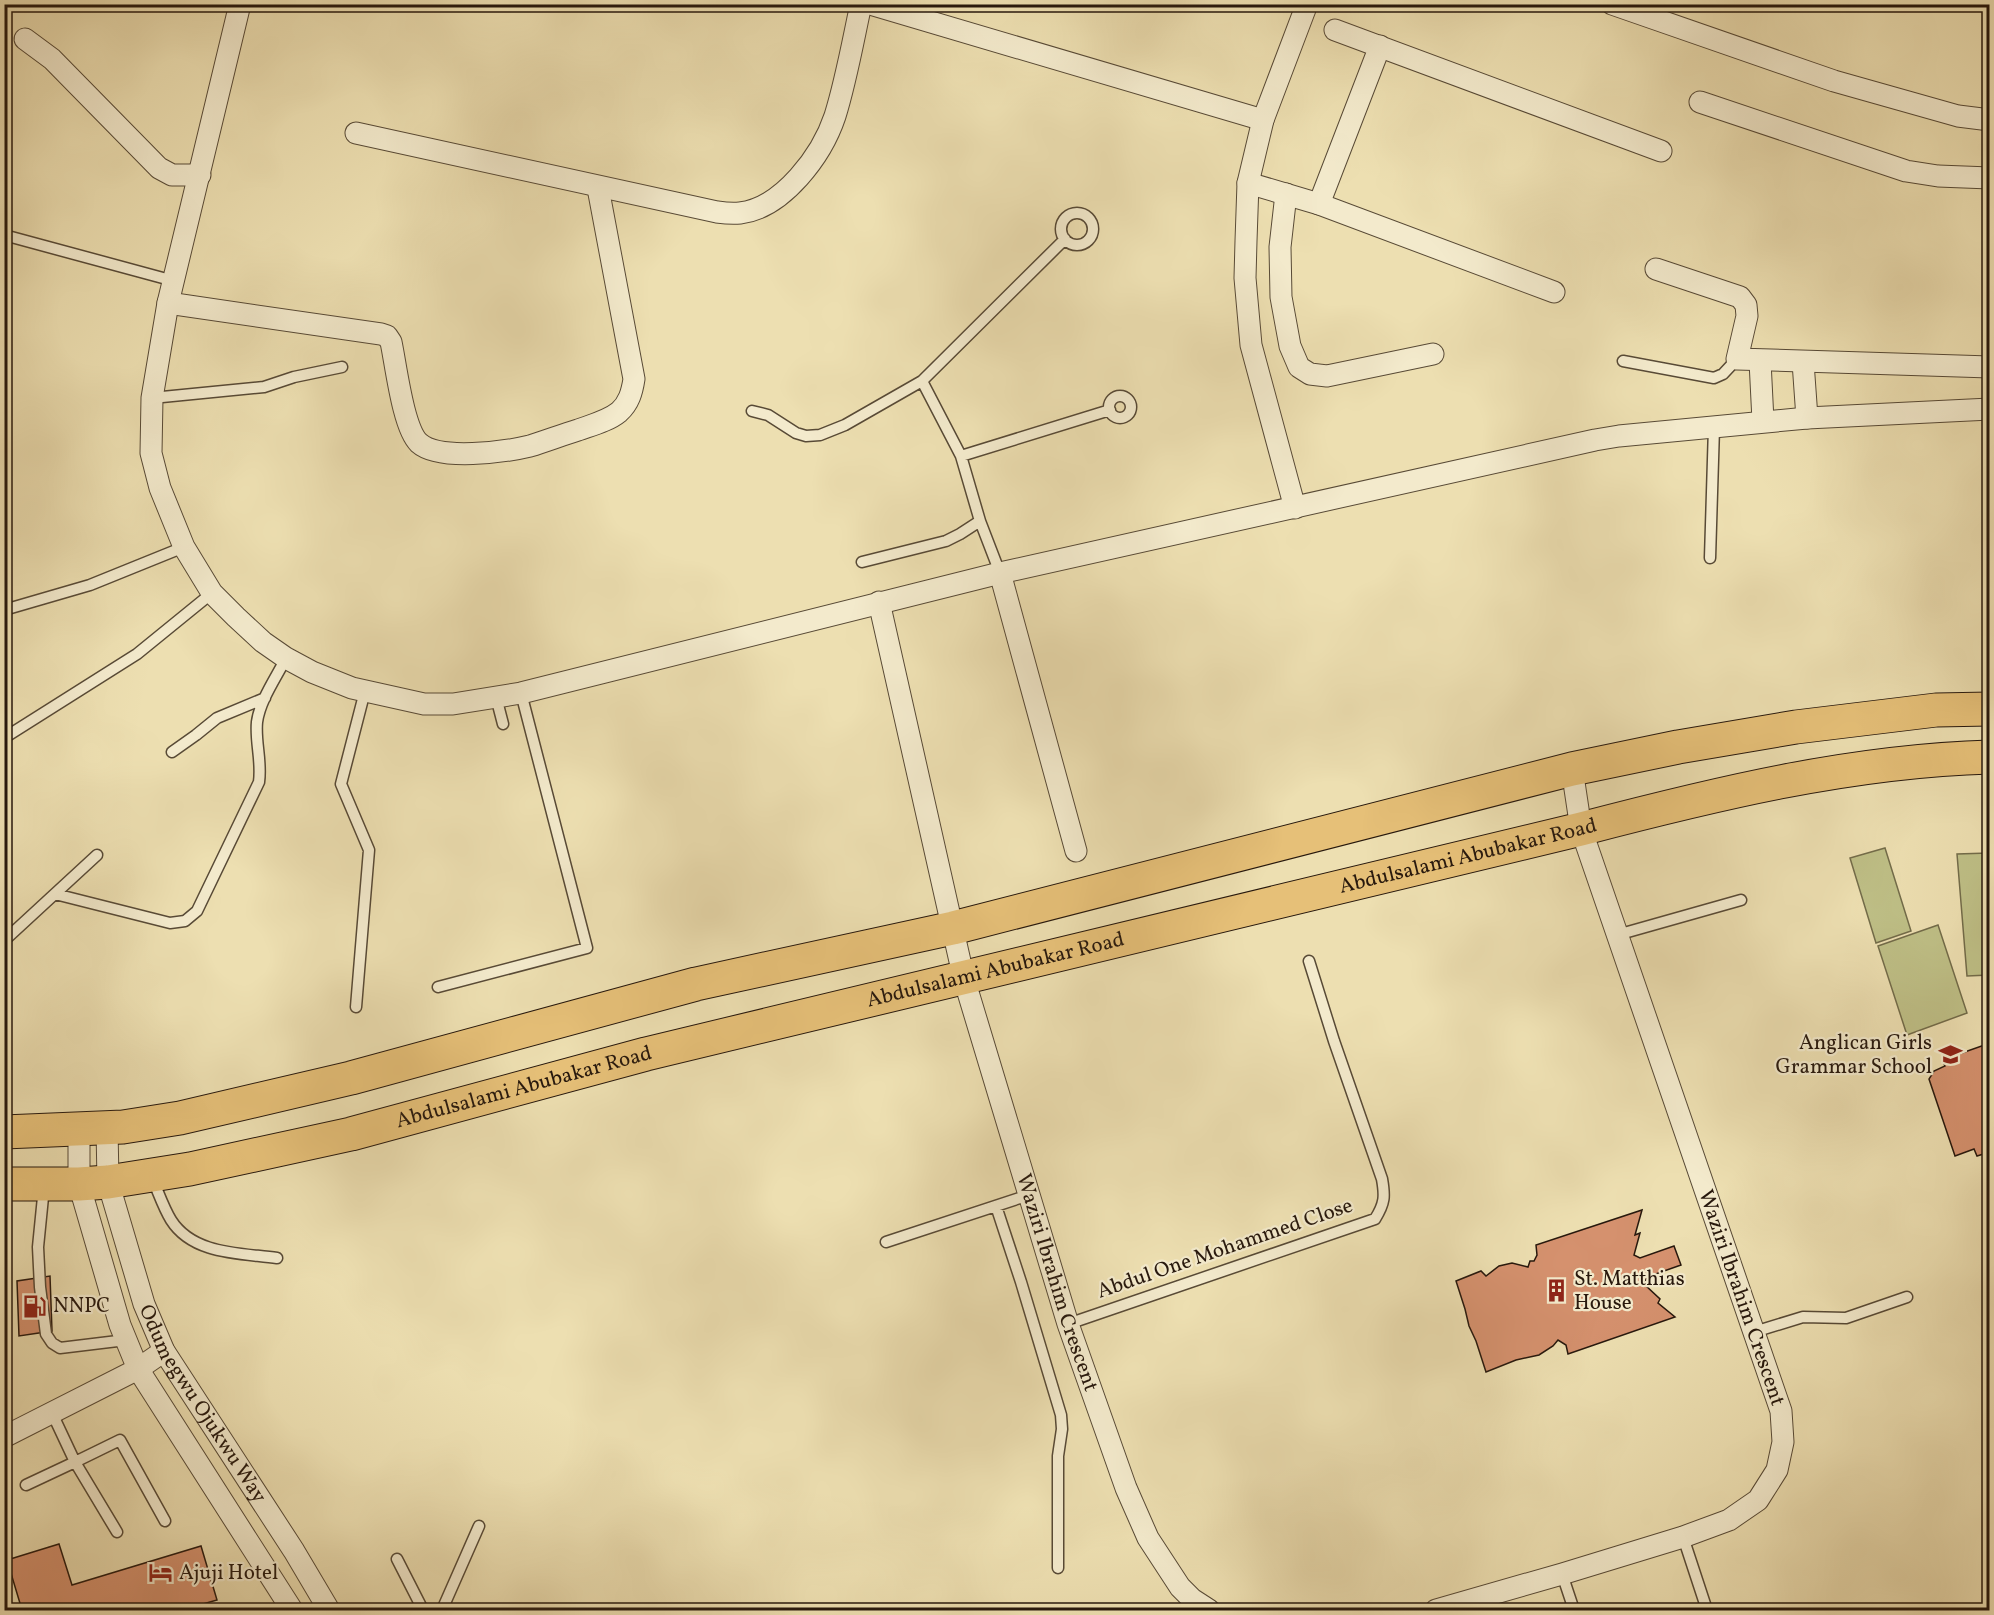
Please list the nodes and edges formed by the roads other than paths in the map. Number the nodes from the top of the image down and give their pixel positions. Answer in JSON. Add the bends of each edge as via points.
{"nodes":[{"id":1,"x":240,"y":4,"type":"edge"},
{"id":2,"x":861,"y":4,"type":"edge"},
{"id":3,"x":870,"y":4,"type":"edge"},
{"id":4,"x":1307,"y":4,"type":"edge"},
{"id":5,"x":1612,"y":4,"type":"edge"},
{"id":6,"x":1335,"y":30,"type":"dead end"},
{"id":7,"x":25,"y":39,"type":"dead end"},
{"id":8,"x":1380,"y":46,"type":"junction"},
{"id":9,"x":1700,"y":102,"type":"dead end"},
{"id":10,"x":1263,"y":120,"type":"junction"},
{"id":11,"x":1989,"y":120,"type":"edge"},
{"id":12,"x":356,"y":133,"type":"dead end"},
{"id":13,"x":1661,"y":151,"type":"dead end"},
{"id":14,"x":200,"y":175,"type":"junction"},
{"id":15,"x":1989,"y":178,"type":"edge"},
{"id":16,"x":1248,"y":183,"type":"junction"},
{"id":17,"x":598,"y":188,"type":"junction"},
{"id":18,"x":1286,"y":194,"type":"junction"},
{"id":19,"x":1319,"y":204,"type":"junction"},
{"id":20,"x":4,"y":235,"type":"edge"},
{"id":21,"x":1065,"y":239,"type":"dead end"},
{"id":22,"x":1656,"y":269,"type":"dead end"},
{"id":23,"x":174,"y":281,"type":"junction"},
{"id":24,"x":1554,"y":292,"type":"dead end"},
{"id":25,"x":168,"y":303,"type":"junction"},
{"id":26,"x":1433,"y":354,"type":"dead end"},
{"id":27,"x":1737,"y":359,"type":"junction"},
{"id":28,"x":1623,"y":361,"type":"dead end"},
{"id":29,"x":1760,"y":361,"type":"junction"},
{"id":30,"x":1803,"y":362,"type":"junction"},
{"id":31,"x":342,"y":367,"type":"dead end"},
{"id":32,"x":1989,"y":367,"type":"edge"},
{"id":33,"x":922,"y":381,"type":"junction"},
{"id":34,"x":152,"y":398,"type":"junction"},
{"id":35,"x":1989,"y":409,"type":"edge"},
{"id":36,"x":1110,"y":410,"type":"dead end"},
{"id":37,"x":752,"y":411,"type":"dead end"},
{"id":38,"x":1807,"y":418,"type":"junction"},
{"id":39,"x":1762,"y":422,"type":"junction"},
{"id":40,"x":1714,"y":427,"type":"junction"},
{"id":41,"x":961,"y":456,"type":"junction"},
{"id":42,"x":1295,"y":508,"type":"junction"},
{"id":43,"x":980,"y":521,"type":"junction"},
{"id":44,"x":184,"y":547,"type":"junction"},
{"id":45,"x":1710,"y":558,"type":"dead end"},
{"id":46,"x":862,"y":562,"type":"dead end"},
{"id":47,"x":1000,"y":573,"type":"junction"},
{"id":48,"x":212,"y":593,"type":"junction"},
{"id":49,"x":879,"y":602,"type":"junction"},
{"id":50,"x":4,"y":610,"type":"edge"},
{"id":51,"x":286,"y":658,"type":"junction"},
{"id":52,"x":365,"y":691,"type":"junction"},
{"id":53,"x":521,"y":693,"type":"junction"},
{"id":54,"x":496,"y":697,"type":"junction"},
{"id":55,"x":265,"y":698,"type":"junction"},
{"id":56,"x":1989,"y":709,"type":"edge"},
{"id":57,"x":503,"y":724,"type":"dead end"},
{"id":58,"x":4,"y":738,"type":"edge"},
{"id":59,"x":172,"y":752,"type":"dead end"},
{"id":60,"x":1989,"y":757,"type":"edge"},
{"id":61,"x":1572,"y":769,"type":"junction"},
{"id":62,"x":1581,"y":829,"type":"junction"},
{"id":63,"x":1076,"y":851,"type":"dead end"},
{"id":64,"x":97,"y":855,"type":"dead end"},
{"id":65,"x":55,"y":894,"type":"junction"},
{"id":66,"x":1741,"y":900,"type":"dead end"},
{"id":67,"x":952,"y":928,"type":"junction"},
{"id":68,"x":1617,"y":935,"type":"junction"},
{"id":69,"x":7,"y":938,"type":"dead end"},
{"id":70,"x":1309,"y":961,"type":"dead end"},
{"id":71,"x":963,"y":978,"type":"junction"},
{"id":72,"x":438,"y":987,"type":"dead end"},
{"id":73,"x":356,"y":1007,"type":"dead end"},
{"id":74,"x":93,"y":1129,"type":"junction"},
{"id":75,"x":4,"y":1132,"type":"edge"},
{"id":76,"x":150,"y":1175,"type":"junction"},
{"id":77,"x":94,"y":1183,"type":"junction"},
{"id":78,"x":4,"y":1184,"type":"edge"},
{"id":79,"x":44,"y":1184,"type":"junction"},
{"id":80,"x":1029,"y":1195,"type":"junction"},
{"id":81,"x":996,"y":1206,"type":"junction"},
{"id":82,"x":886,"y":1242,"type":"dead end"},
{"id":83,"x":277,"y":1258,"type":"dead end"},
{"id":84,"x":1907,"y":1297,"type":"dead end"},
{"id":85,"x":1068,"y":1324,"type":"junction"},
{"id":86,"x":1754,"y":1332,"type":"junction"},
{"id":87,"x":126,"y":1340,"type":"junction"},
{"id":88,"x":164,"y":1352,"type":"junction"},
{"id":89,"x":138,"y":1369,"type":"junction"},
{"id":90,"x":52,"y":1413,"type":"junction"},
{"id":91,"x":4,"y":1437,"type":"edge"},
{"id":92,"x":75,"y":1462,"type":"junction"},
{"id":93,"x":27,"y":1485,"type":"dead end"},
{"id":94,"x":165,"y":1521,"type":"dead end"},
{"id":95,"x":479,"y":1526,"type":"dead end"},
{"id":96,"x":117,"y":1532,"type":"dead end"},
{"id":97,"x":1683,"y":1537,"type":"junction"},
{"id":98,"x":397,"y":1559,"type":"dead end"},
{"id":99,"x":1058,"y":1568,"type":"dead end"},
{"id":100,"x":1562,"y":1574,"type":"junction"},
{"id":101,"x":292,"y":1611,"type":"edge"},
{"id":102,"x":329,"y":1611,"type":"edge"},
{"id":103,"x":423,"y":1611,"type":"edge"},
{"id":104,"x":442,"y":1611,"type":"edge"},
{"id":105,"x":1209,"y":1611,"type":"edge"},
{"id":106,"x":1436,"y":1611,"type":"edge"},
{"id":107,"x":1574,"y":1611,"type":"edge"},
{"id":108,"x":1707,"y":1611,"type":"edge"}],
"edges":[{"from":1,"to":14,"type":"street"},
{"from":2,"to":17,"type":"street","via":[[834,117],[815,157],[774,201],[740,213],[717,212]]},
{"from":3,"to":10,"type":"street"},
{"from":4,"to":10,"type":"street"},
{"from":5,"to":11,"type":"street","via":[[1834,81],[1959,116]]},
{"from":6,"to":8,"type":"street"},
{"from":7,"to":14,"type":"street","via":[[57,64],[159,168],[172,175]]},
{"from":8,"to":13,"type":"street"},
{"from":8,"to":19,"type":"street"},
{"from":9,"to":15,"type":"street","via":[[1906,171]]},
{"from":10,"to":16,"type":"street"},
{"from":12,"to":17,"type":"street"},
{"from":14,"to":23,"type":"street"},
{"from":16,"to":18,"type":"street"},
{"from":16,"to":42,"type":"street","via":[[1245,278],[1251,345]]},
{"from":17,"to":25,"type":"street","via":[[634,379],[633,392],[619,412],[606,420],[530,446],[456,454],[433,451],[418,442],[407,421],[387,336]]},
{"from":18,"to":19,"type":"street"},
{"from":18,"to":26,"type":"street","via":[[1280,247],[1281,297],[1290,346],[1299,367],[1310,374],[1327,376]]},
{"from":19,"to":24,"type":"street"},
{"from":20,"to":23,"type":"lane"},
{"from":21,"to":33,"type":"lane"},
{"from":22,"to":27,"type":"street","via":[[1740,297],[1747,316]]},
{"from":23,"to":25,"type":"street"},
{"from":25,"to":34,"type":"street"},
{"from":27,"to":28,"type":"lane","via":[[1714,378]]},
{"from":27,"to":29,"type":"street"},
{"from":29,"to":30,"type":"street"},
{"from":29,"to":39,"type":"street"},
{"from":30,"to":32,"type":"street"},
{"from":30,"to":38,"type":"street"},
{"from":31,"to":34,"type":"lane","via":[[264,387]]},
{"from":33,"to":37,"type":"lane","via":[[820,435],[796,433],[768,415]]},
{"from":33,"to":41,"type":"lane"},
{"from":34,"to":44,"type":"street","via":[[151,453],[160,488]]},
{"from":35,"to":38,"type":"street"},
{"from":36,"to":41,"type":"lane"},
{"from":38,"to":39,"type":"street"},
{"from":39,"to":40,"type":"street"},
{"from":40,"to":42,"type":"street","via":[[1611,437]]},
{"from":40,"to":45,"type":"lane"},
{"from":41,"to":43,"type":"lane"},
{"from":42,"to":47,"type":"street"},
{"from":43,"to":46,"type":"lane","via":[[946,541]]},
{"from":43,"to":47,"type":"lane"},
{"from":44,"to":48,"type":"street"},
{"from":44,"to":50,"type":"lane","via":[[90,585]]},
{"from":47,"to":49,"type":"street"},
{"from":47,"to":63,"type":"street"},
{"from":48,"to":51,"type":"street"},
{"from":48,"to":58,"type":"lane","via":[[137,654]]},
{"from":49,"to":53,"type":"street"},
{"from":49,"to":67,"type":"street","name":"Waziri Ibrahim Crescent"},
{"from":51,"to":52,"type":"street"},
{"from":51,"to":55,"type":"lane"},
{"from":52,"to":54,"type":"street","via":[[424,704]]},
{"from":52,"to":73,"type":"lane","via":[[341,784],[369,850]]},
{"from":53,"to":54,"type":"street"},
{"from":53,"to":72,"type":"lane","via":[[587,948]]},
{"from":54,"to":57,"type":"lane"},
{"from":55,"to":59,"type":"lane","via":[[217,718]]},
{"from":55,"to":65,"type":"lane","via":[[257,724],[259,782],[191,916],[170,923]]},
{"from":56,"to":61,"type":"main road","via":[[1936,710],[1796,727]]},
{"from":60,"to":62,"type":"main road","name":"Abdulsalami Abubakar Road","via":[[1810,775]]},
{"from":61,"to":62,"type":"street","name":"Waziri Ibrahim Crescent"},
{"from":61,"to":67,"type":"main road"},
{"from":62,"to":68,"type":"street","name":"Waziri Ibrahim Crescent"},
{"from":62,"to":71,"type":"main road","name":"Abdulsalami Abubakar Road"},
{"from":64,"to":65,"type":"lane"},
{"from":65,"to":69,"type":"lane"},
{"from":66,"to":68,"type":"lane"},
{"from":67,"to":71,"type":"street","name":"Waziri Ibrahim Crescent"},
{"from":67,"to":74,"type":"main road","via":[[696,984],[180,1119]]},
{"from":68,"to":86,"type":"street","name":"Waziri Ibrahim Crescent"},
{"from":70,"to":85,"type":"lane","name":"Abdul One Mohammed Close","via":[[1382,1179],[1385,1194],[1376,1219]]},
{"from":71,"to":76,"type":"main road","name":"Abdulsalami Abubakar Road","via":[[646,1054],[351,1134]]},
{"from":71,"to":80,"type":"street","name":"Waziri Ibrahim Crescent"},
{"from":74,"to":75,"type":"main road"},
{"from":74,"to":77,"type":"street"},
{"from":74,"to":77,"type":"street"},
{"from":76,"to":77,"type":"main road","name":"Abdulsalami Abubakar Road"},
{"from":76,"to":83,"type":"lane","via":[[171,1220],[184,1236],[202,1246]]},
{"from":77,"to":79,"type":"main road","name":"Abdulsalami Abubakar Road"},
{"from":77,"to":87,"type":"street","name":"Odumegwu Ojukwu Way"},
{"from":77,"to":88,"type":"street","name":"Odumegwu Ojukwu Way"},
{"from":78,"to":79,"type":"main road","name":"Abdulsalami Abubakar Road"},
{"from":79,"to":87,"type":"lane","via":[[38,1247],[46,1334],[60,1348]]},
{"from":80,"to":81,"type":"lane"},
{"from":80,"to":85,"type":"street","name":"Waziri Ibrahim Crescent"},
{"from":81,"to":82,"type":"lane"},
{"from":81,"to":99,"type":"lane","via":[[1061,1415]]},
{"from":84,"to":86,"type":"lane","via":[[1846,1318],[1803,1317]]},
{"from":85,"to":105,"type":"street","name":"Waziri Ibrahim Crescent","via":[[1126,1488],[1148,1538],[1180,1587]]},
{"from":86,"to":97,"type":"street","name":"Waziri Ibrahim Crescent","via":[[1781,1411],[1783,1442],[1778,1470],[1758,1500],[1730,1520]]},
{"from":87,"to":89,"type":"street","name":"Odumegwu Ojukwu Way"},
{"from":88,"to":89,"type":"street"},
{"from":88,"to":102,"type":"street","name":"Odumegwu Ojukwu Way"},
{"from":89,"to":90,"type":"street"},
{"from":89,"to":101,"type":"street","name":"Odumegwu Ojukwu Way"},
{"from":90,"to":91,"type":"street"},
{"from":90,"to":92,"type":"lane"},
{"from":92,"to":93,"type":"lane"},
{"from":92,"to":94,"type":"lane","via":[[120,1440]]},
{"from":92,"to":96,"type":"lane"},
{"from":95,"to":104,"type":"lane"},
{"from":97,"to":100,"type":"street","name":"Waziri Ibrahim Crescent"},
{"from":97,"to":108,"type":"lane"},
{"from":98,"to":103,"type":"lane"},
{"from":100,"to":106,"type":"street","name":"Waziri Ibrahim Crescent"},
{"from":100,"to":107,"type":"lane"}]}
